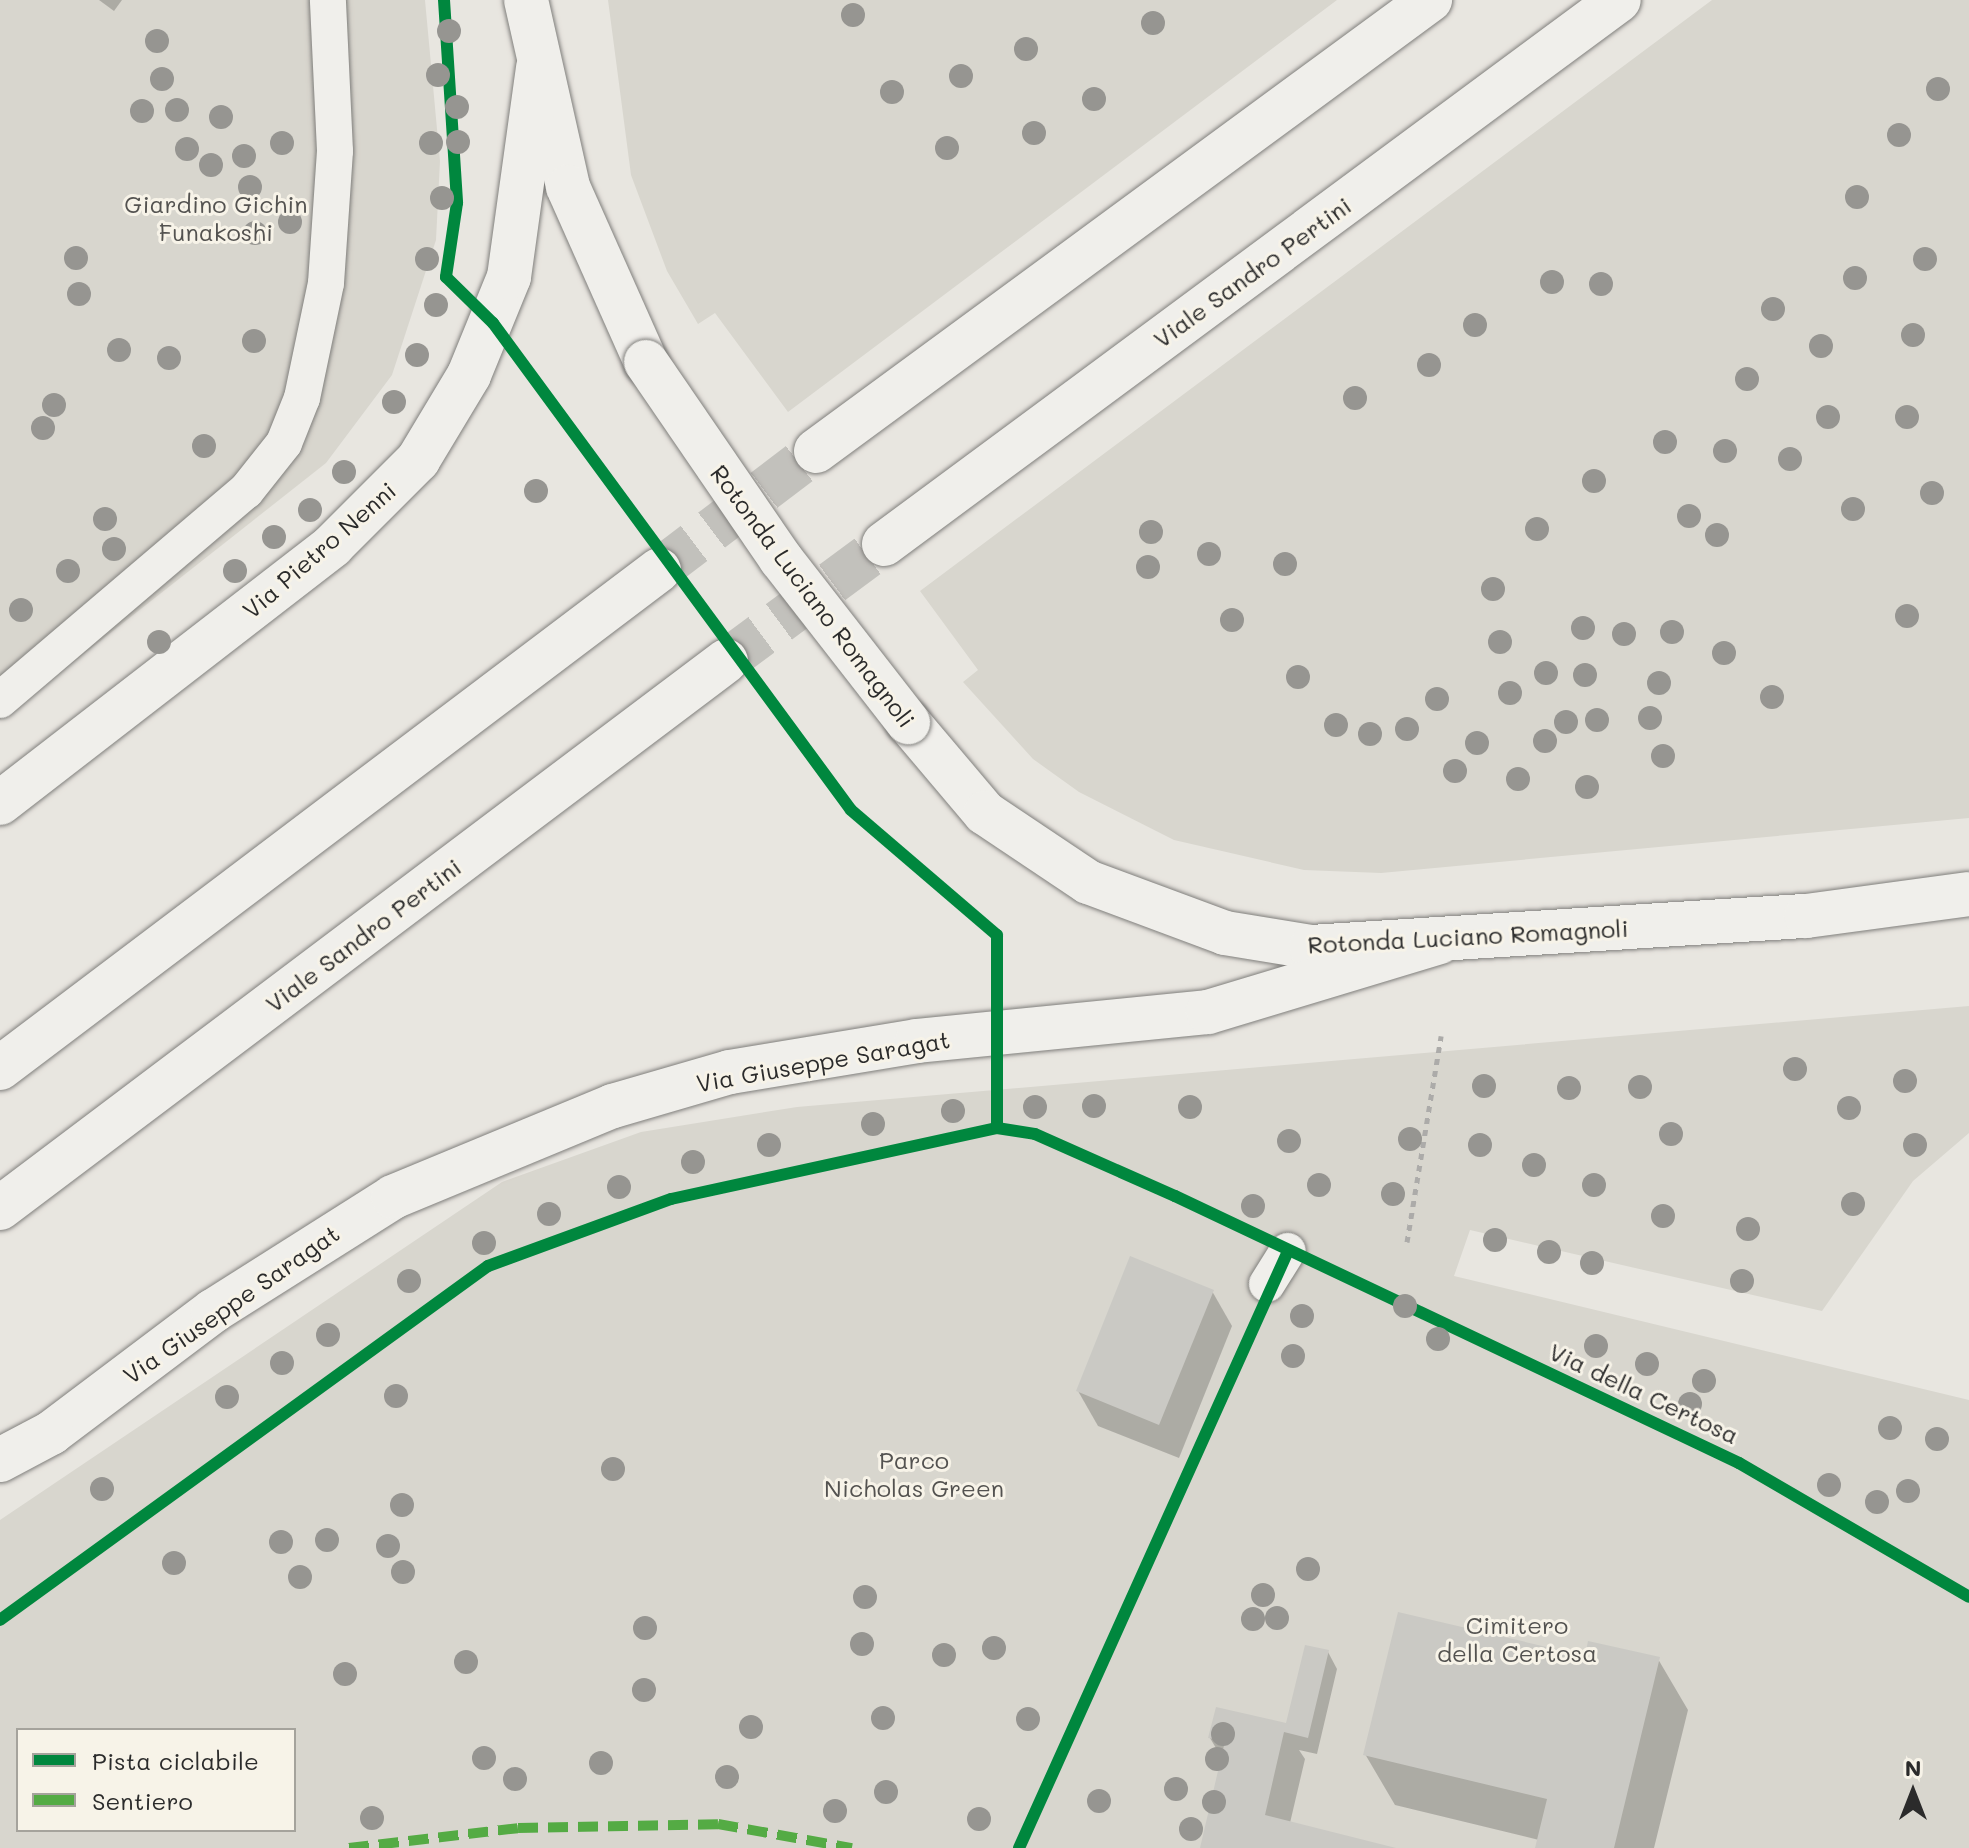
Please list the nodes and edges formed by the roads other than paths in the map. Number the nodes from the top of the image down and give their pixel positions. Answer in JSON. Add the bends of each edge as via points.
{"nodes":[{"id":1,"x":328,"y":0,"type":"edge"},
{"id":2,"x":526,"y":0,"type":"edge"},
{"id":3,"x":1430,"y":0,"type":"edge"},
{"id":4,"x":1619,"y":0,"type":"edge"},
{"id":5,"x":538,"y":67,"type":"junction"},
{"id":6,"x":816,"y":451,"type":"tunnel mouth"},
{"id":7,"x":884,"y":544,"type":"tunnel mouth"},
{"id":8,"x":659,"y":570,"type":"tunnel mouth"},
{"id":9,"x":726,"y":661,"type":"tunnel mouth"},
{"id":10,"x":0,"y":700,"type":"edge"},
{"id":11,"x":0,"y":803,"type":"edge"},
{"id":12,"x":1969,"y":894,"type":"edge"},
{"id":13,"x":1440,"y":942,"type":"junction"},
{"id":14,"x":0,"y":1068,"type":"edge"},
{"id":15,"x":0,"y":1208,"type":"edge"},
{"id":16,"x":1288,"y":1251,"type":"dead end"},
{"id":17,"x":1267,"y":1284,"type":"dead end"},
{"id":18,"x":0,"y":1460,"type":"edge"}],
"edges":[{"from":1,"to":10,"type":"lane","via":[[335,151],[326,283],[302,398],[284,443],[246,491]]},
{"from":2,"to":5,"type":"main road","name":"Rotonda Luciano Romagnoli"},
{"from":3,"to":6,"type":"main road"},
{"from":4,"to":7,"type":"main road","name":"Viale Sandro Pertini"},
{"from":5,"to":11,"type":"main road","name":"Via Pietro Nenni","via":[[509,277],[469,375],[418,460],[332,546]]},
{"from":5,"to":13,"type":"main road","name":"Rotonda Luciano Romagnoli","bridge":true,"via":[[568,187],[646,362],[781,559],[985,813],[1049,859],[1138,906],[1225,933],[1311,947]]},
{"from":8,"to":14,"type":"main road"},
{"from":9,"to":15,"type":"main road","name":"Viale Sandro Pertini"},
{"from":12,"to":13,"type":"main road","name":"Rotonda Luciano Romagnoli","via":[[1806,916]]},
{"from":13,"to":18,"type":"main road","name":"Via Giuseppe Saragat","via":[[1208,1012],[917,1041],[730,1072],[613,1106],[380,1205],[213,1311],[51,1433]]},
{"from":16,"to":17,"type":"lane"}]}
